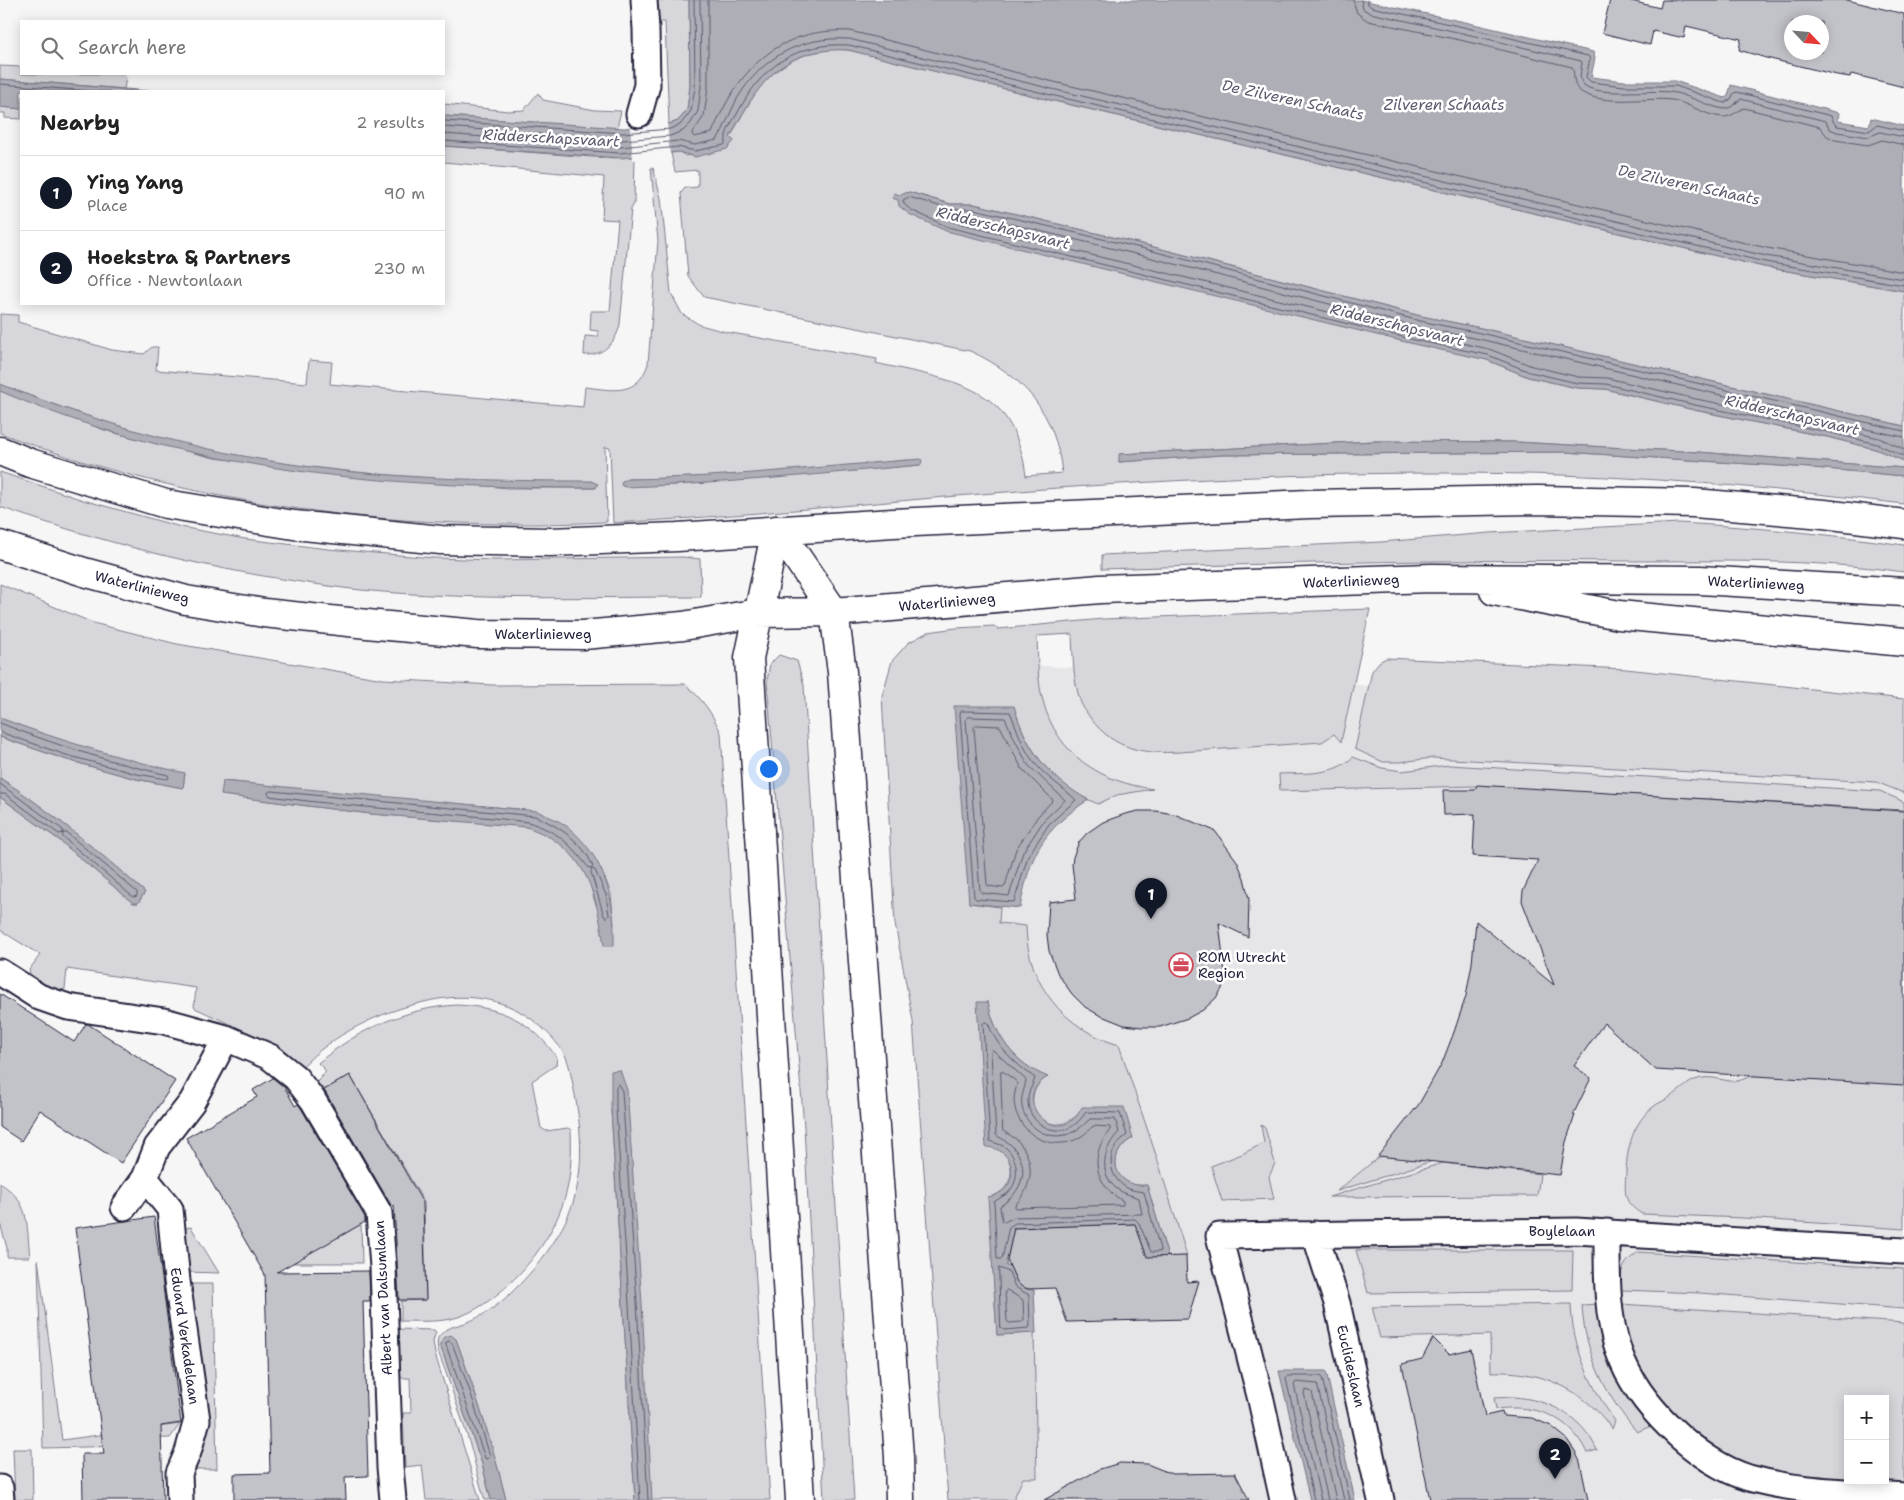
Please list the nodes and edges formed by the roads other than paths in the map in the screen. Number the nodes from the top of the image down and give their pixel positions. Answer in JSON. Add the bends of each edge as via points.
{"nodes":[{"id":1,"x":644,"y":0,"type":"edge"},
{"id":2,"x":639,"y":114,"type":"dead end"},
{"id":3,"x":0,"y":451,"type":"edge"},
{"id":4,"x":1904,"y":524,"type":"edge"},
{"id":5,"x":776,"y":530,"type":"junction"},
{"id":6,"x":0,"y":545,"type":"edge"},
{"id":7,"x":1431,"y":578,"type":"junction"},
{"id":8,"x":1904,"y":592,"type":"edge"},
{"id":9,"x":834,"y":612,"type":"junction"},
{"id":10,"x":758,"y":613,"type":"junction"},
{"id":11,"x":1904,"y":642,"type":"edge"},
{"id":12,"x":0,"y":972,"type":"edge"},
{"id":13,"x":226,"y":1038,"type":"junction"},
{"id":14,"x":146,"y":1178,"type":"junction"},
{"id":15,"x":124,"y":1207,"type":"dead end"},
{"id":16,"x":1607,"y":1232,"type":"junction"},
{"id":17,"x":1315,"y":1234,"type":"junction"},
{"id":18,"x":1904,"y":1251,"type":"edge"},
{"id":19,"x":0,"y":1488,"type":"edge"},
{"id":20,"x":1904,"y":1496,"type":"edge"},
{"id":21,"x":1,"y":1500,"type":"edge"},
{"id":22,"x":180,"y":1500,"type":"edge"},
{"id":23,"x":393,"y":1500,"type":"edge"},
{"id":24,"x":800,"y":1500,"type":"edge"},
{"id":25,"x":900,"y":1500,"type":"edge"},
{"id":26,"x":1283,"y":1500,"type":"edge"},
{"id":27,"x":1381,"y":1500,"type":"edge"}],
"edges":[{"from":1,"to":2,"type":"street","via":[[647,85]]},
{"from":3,"to":5,"type":"main road","via":[[166,504],[294,525],[441,540],[550,542]]},
{"from":4,"to":5,"type":"main road","via":[[1694,503],[1538,500],[1309,504]]},
{"from":5,"to":9,"type":"main road"},
{"from":5,"to":10,"type":"main road"},
{"from":6,"to":10,"type":"main road","name":"Waterlinieweg","via":[[186,600],[264,613],[377,625],[478,634],[583,635],[683,626]]},
{"from":7,"to":8,"type":"main road","name":"Waterlinieweg","via":[[1700,580]]},
{"from":7,"to":9,"type":"main road","name":"Waterlinieweg","via":[[1100,589]]},
{"from":7,"to":11,"type":"main road","via":[[1619,615]]},
{"from":9,"to":10,"type":"main road","name":"Waterlinieweg"},
{"from":9,"to":25,"type":"main road","via":[[842,672]]},
{"from":10,"to":24,"type":"main road","via":[[749,658]]},
{"from":12,"to":13,"type":"street","name":"Albert van Dalsumlaan","via":[[39,997],[68,1007],[164,1021]]},
{"from":13,"to":14,"type":"street","via":[[192,1102],[157,1147]]},
{"from":13,"to":23,"type":"street","name":"Albert van Dalsumlaan","via":[[270,1057],[296,1078],[313,1100],[379,1213]]},
{"from":14,"to":15,"type":"street"},
{"from":14,"to":22,"type":"street","name":"Eduard Verkadelaan","via":[[170,1209],[197,1420],[179,1473]]},
{"from":16,"to":17,"type":"street","name":"Boylelaan"},
{"from":16,"to":18,"type":"street","name":"Boylelaan"},
{"from":16,"to":20,"type":"street","via":[[1608,1296],[1619,1353],[1631,1379],[1675,1434],[1707,1458],[1748,1477],[1789,1487]]},
{"from":17,"to":26,"type":"street","name":"Boylelaan","via":[[1220,1236]]},
{"from":17,"to":27,"type":"street","name":"Euclideslaan","via":[[1336,1303]]},
{"from":19,"to":21,"type":"street"}]}
